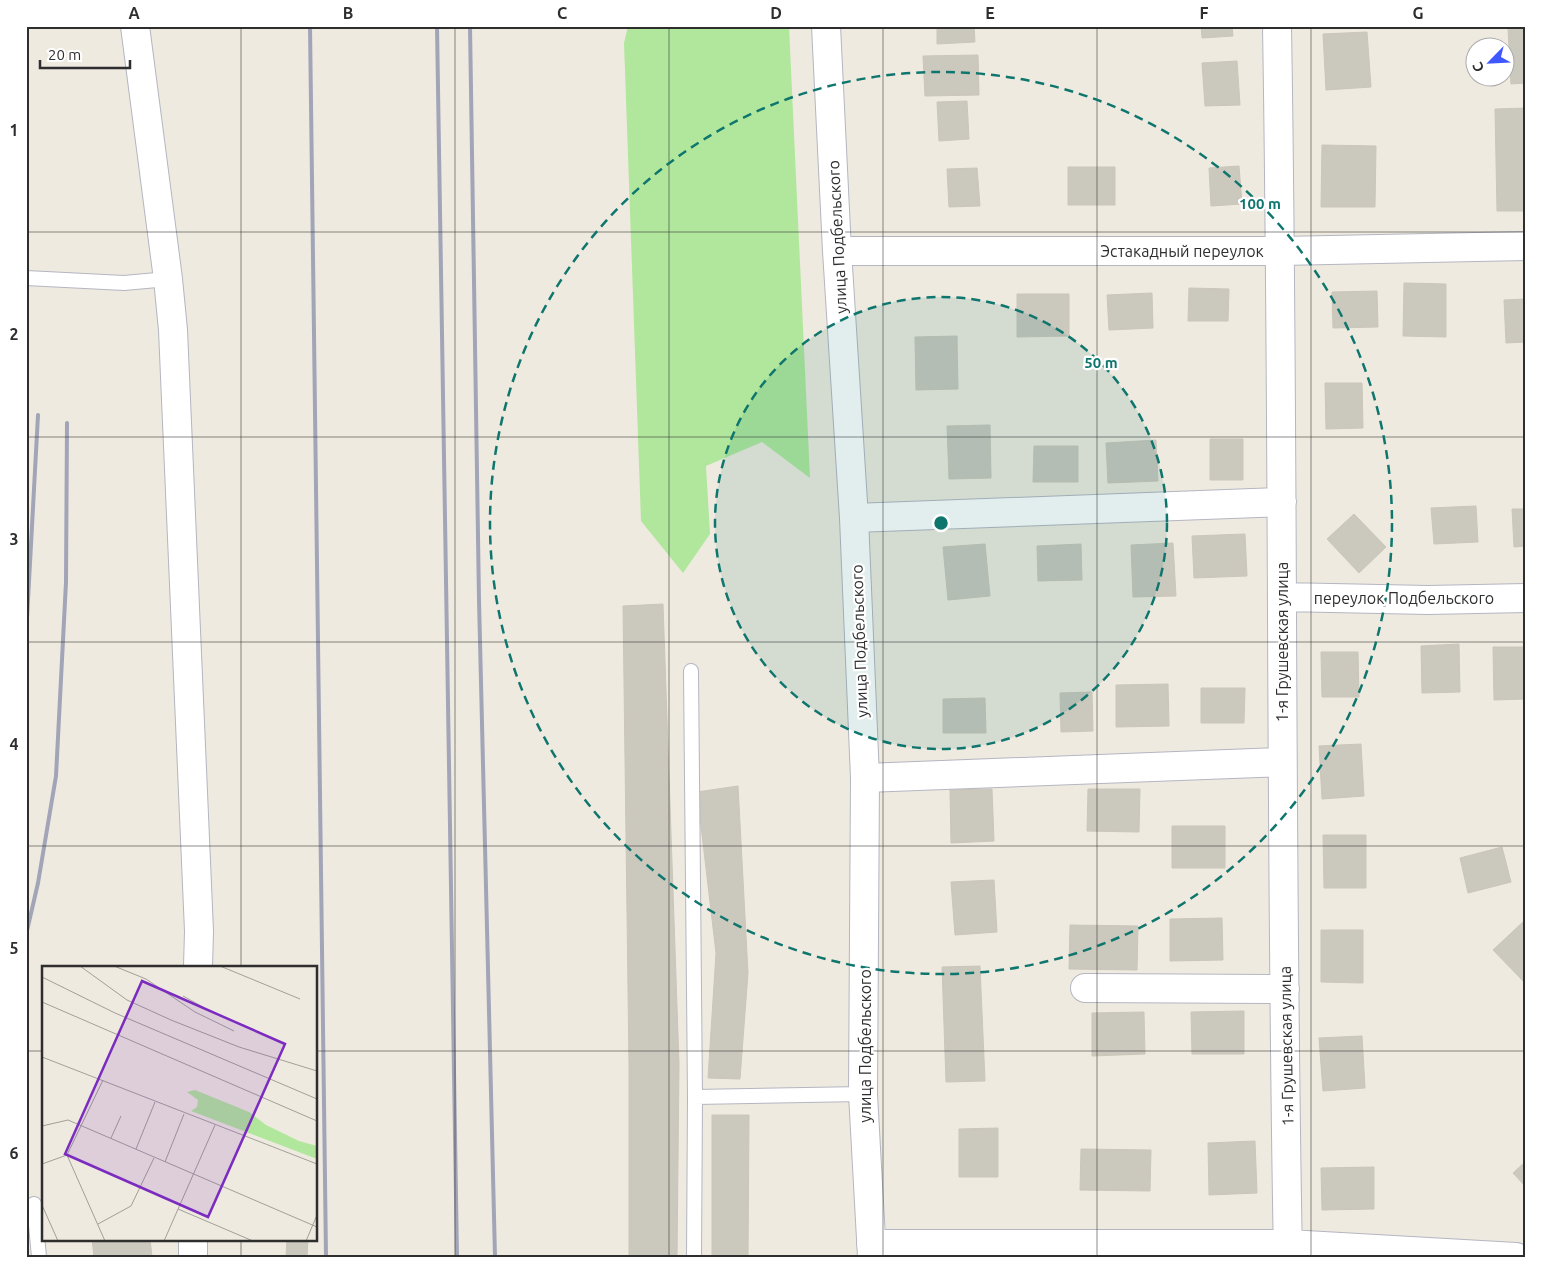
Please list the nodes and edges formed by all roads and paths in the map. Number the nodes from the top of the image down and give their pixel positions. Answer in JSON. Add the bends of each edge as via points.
{"nodes":[{"id":1,"x":135,"y":26,"type":"edge"},
{"id":2,"x":826,"y":26,"type":"edge"},
{"id":3,"x":1277,"y":26,"type":"edge"},
{"id":4,"x":1526,"y":246,"type":"edge"},
{"id":5,"x":837,"y":251,"type":"junction"},
{"id":6,"x":1281,"y":251,"type":"junction"},
{"id":7,"x":26,"y":278,"type":"edge"},
{"id":8,"x":168,"y":279,"type":"junction"},
{"id":9,"x":1282,"y":502,"type":"junction"},
{"id":10,"x":854,"y":518,"type":"junction"},
{"id":11,"x":1283,"y":597,"type":"junction"},
{"id":12,"x":1526,"y":598,"type":"edge"},
{"id":13,"x":692,"y":672,"type":"dead end"},
{"id":14,"x":1282,"y":762,"type":"junction"},
{"id":15,"x":865,"y":778,"type":"junction"},
{"id":16,"x":198,"y":966,"type":"edge"},
{"id":17,"x":1086,"y":988,"type":"dead end"},
{"id":18,"x":1285,"y":989,"type":"junction"},
{"id":19,"x":864,"y":1094,"type":"junction"},
{"id":20,"x":695,"y":1097,"type":"junction"},
{"id":21,"x":34,"y":1204,"type":"dead end"},
{"id":22,"x":193,"y":1240,"type":"edge"},
{"id":23,"x":871,"y":1250,"type":"edge"},
{"id":24,"x":1288,"y":1251,"type":"edge"},
{"id":25,"x":38,"y":1257,"type":"edge"},
{"id":26,"x":193,"y":1257,"type":"edge"},
{"id":27,"x":694,"y":1257,"type":"edge"},
{"id":28,"x":1516,"y":1257,"type":"edge"}],
"edges":[{"from":1,"to":8,"type":"street"},
{"from":2,"to":5,"type":"street","name":"улица Подбельского"},
{"from":3,"to":6,"type":"street","name":"1-я Грушевская улица"},
{"from":4,"to":6,"type":"street","name":"Эстакадный переулок"},
{"from":5,"to":6,"type":"street","name":"Эстакадный переулок"},
{"from":5,"to":10,"type":"street","name":"улица Подбельского"},
{"from":6,"to":9,"type":"street","name":"1-я Грушевская улица"},
{"from":7,"to":8,"type":"lane","via":[[124,282]]},
{"from":8,"to":16,"type":"street"},
{"from":9,"to":10,"type":"street"},
{"from":9,"to":11,"type":"street","name":"1-я Грушевская улица"},
{"from":10,"to":15,"type":"street","name":"улица Подбельского"},
{"from":11,"to":12,"type":"street","name":"переулок Подбельского"},
{"from":11,"to":14,"type":"street","name":"1-я Грушевская улица"},
{"from":13,"to":20,"type":"lane"},
{"from":14,"to":15,"type":"street"},
{"from":14,"to":18,"type":"street","name":"1-я Грушевская улица"},
{"from":15,"to":19,"type":"street","name":"улица Подбельского"},
{"from":17,"to":18,"type":"street"},
{"from":18,"to":24,"type":"street","name":"1-я Грушевская улица"},
{"from":19,"to":20,"type":"lane"},
{"from":19,"to":23,"type":"street","name":"улица Подбельского"},
{"from":20,"to":27,"type":"lane"},
{"from":21,"to":25,"type":"lane"},
{"from":22,"to":26,"type":"street"},
{"from":23,"to":24,"type":"street"},
{"from":24,"to":28,"type":"street"}]}
